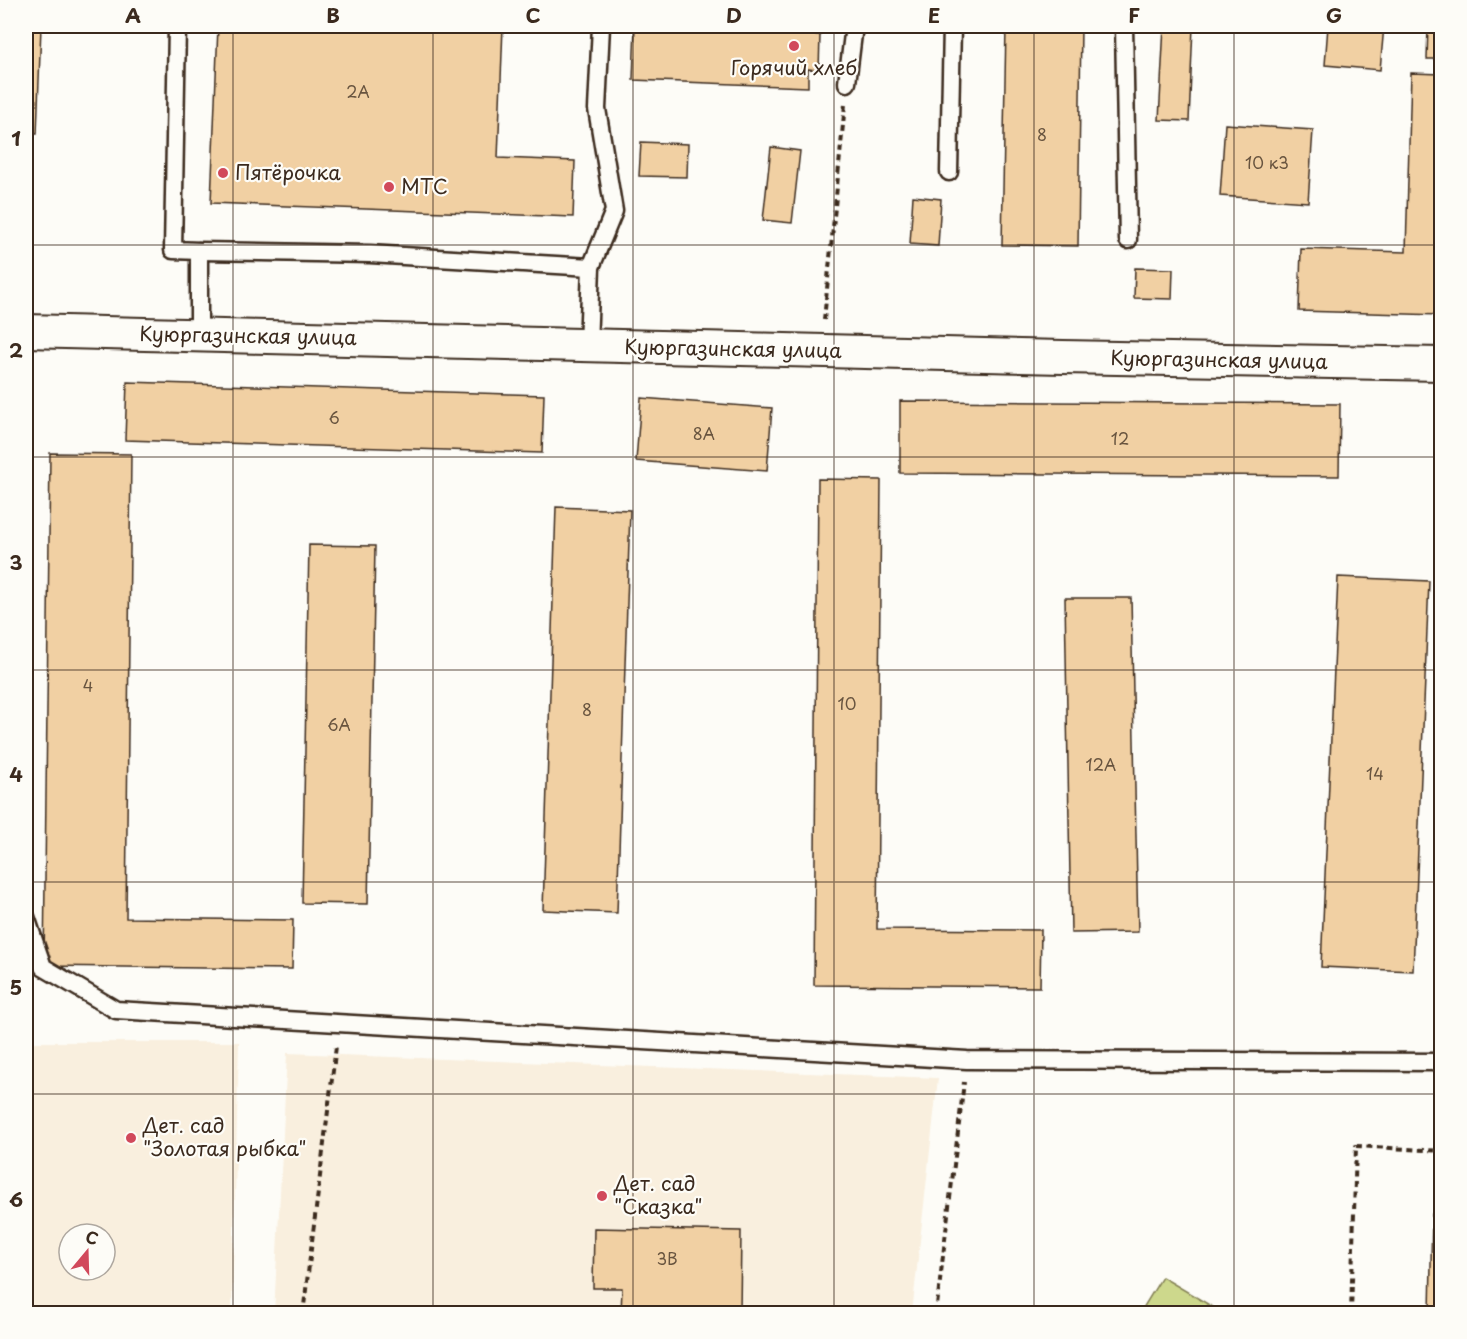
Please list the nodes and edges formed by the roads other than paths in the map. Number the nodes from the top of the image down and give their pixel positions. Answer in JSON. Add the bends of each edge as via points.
{"nodes":[{"id":1,"x":177,"y":26,"type":"edge"},
{"id":2,"x":601,"y":26,"type":"edge"},
{"id":3,"x":854,"y":26,"type":"edge"},
{"id":4,"x":952,"y":26,"type":"edge"},
{"id":5,"x":1124,"y":26,"type":"edge"},
{"id":6,"x":847,"y":83,"type":"road end"},
{"id":7,"x":949,"y":172,"type":"dead end"},
{"id":8,"x":1128,"y":240,"type":"dead end"},
{"id":9,"x":199,"y":251,"type":"junction"},
{"id":10,"x":591,"y":267,"type":"junction"},
{"id":11,"x":26,"y":331,"type":"edge"},
{"id":12,"x":199,"y":335,"type":"junction"},
{"id":13,"x":588,"y":345,"type":"junction"},
{"id":14,"x":1442,"y":364,"type":"edge"},
{"id":15,"x":26,"y":917,"type":"edge"},
{"id":16,"x":1442,"y":1062,"type":"edge"}],
"edges":[{"from":1,"to":9,"type":"lane","via":[[173,250]]},
{"from":2,"to":10,"type":"lane","via":[[597,109],[614,211]]},
{"from":3,"to":6,"type":"lane"},
{"from":4,"to":7,"type":"lane"},
{"from":5,"to":8,"type":"lane"},
{"from":9,"to":10,"type":"lane","via":[[370,254]]},
{"from":9,"to":12,"type":"lane"},
{"from":10,"to":13,"type":"lane"},
{"from":11,"to":12,"type":"street","name":"Куюргазинская улица"},
{"from":12,"to":13,"type":"street","name":"Куюргазинская улица"},
{"from":13,"to":14,"type":"street","name":"Куюргазинская улица"},
{"from":15,"to":16,"type":"lane","via":[[43,967],[116,1010],[967,1060]]}]}
